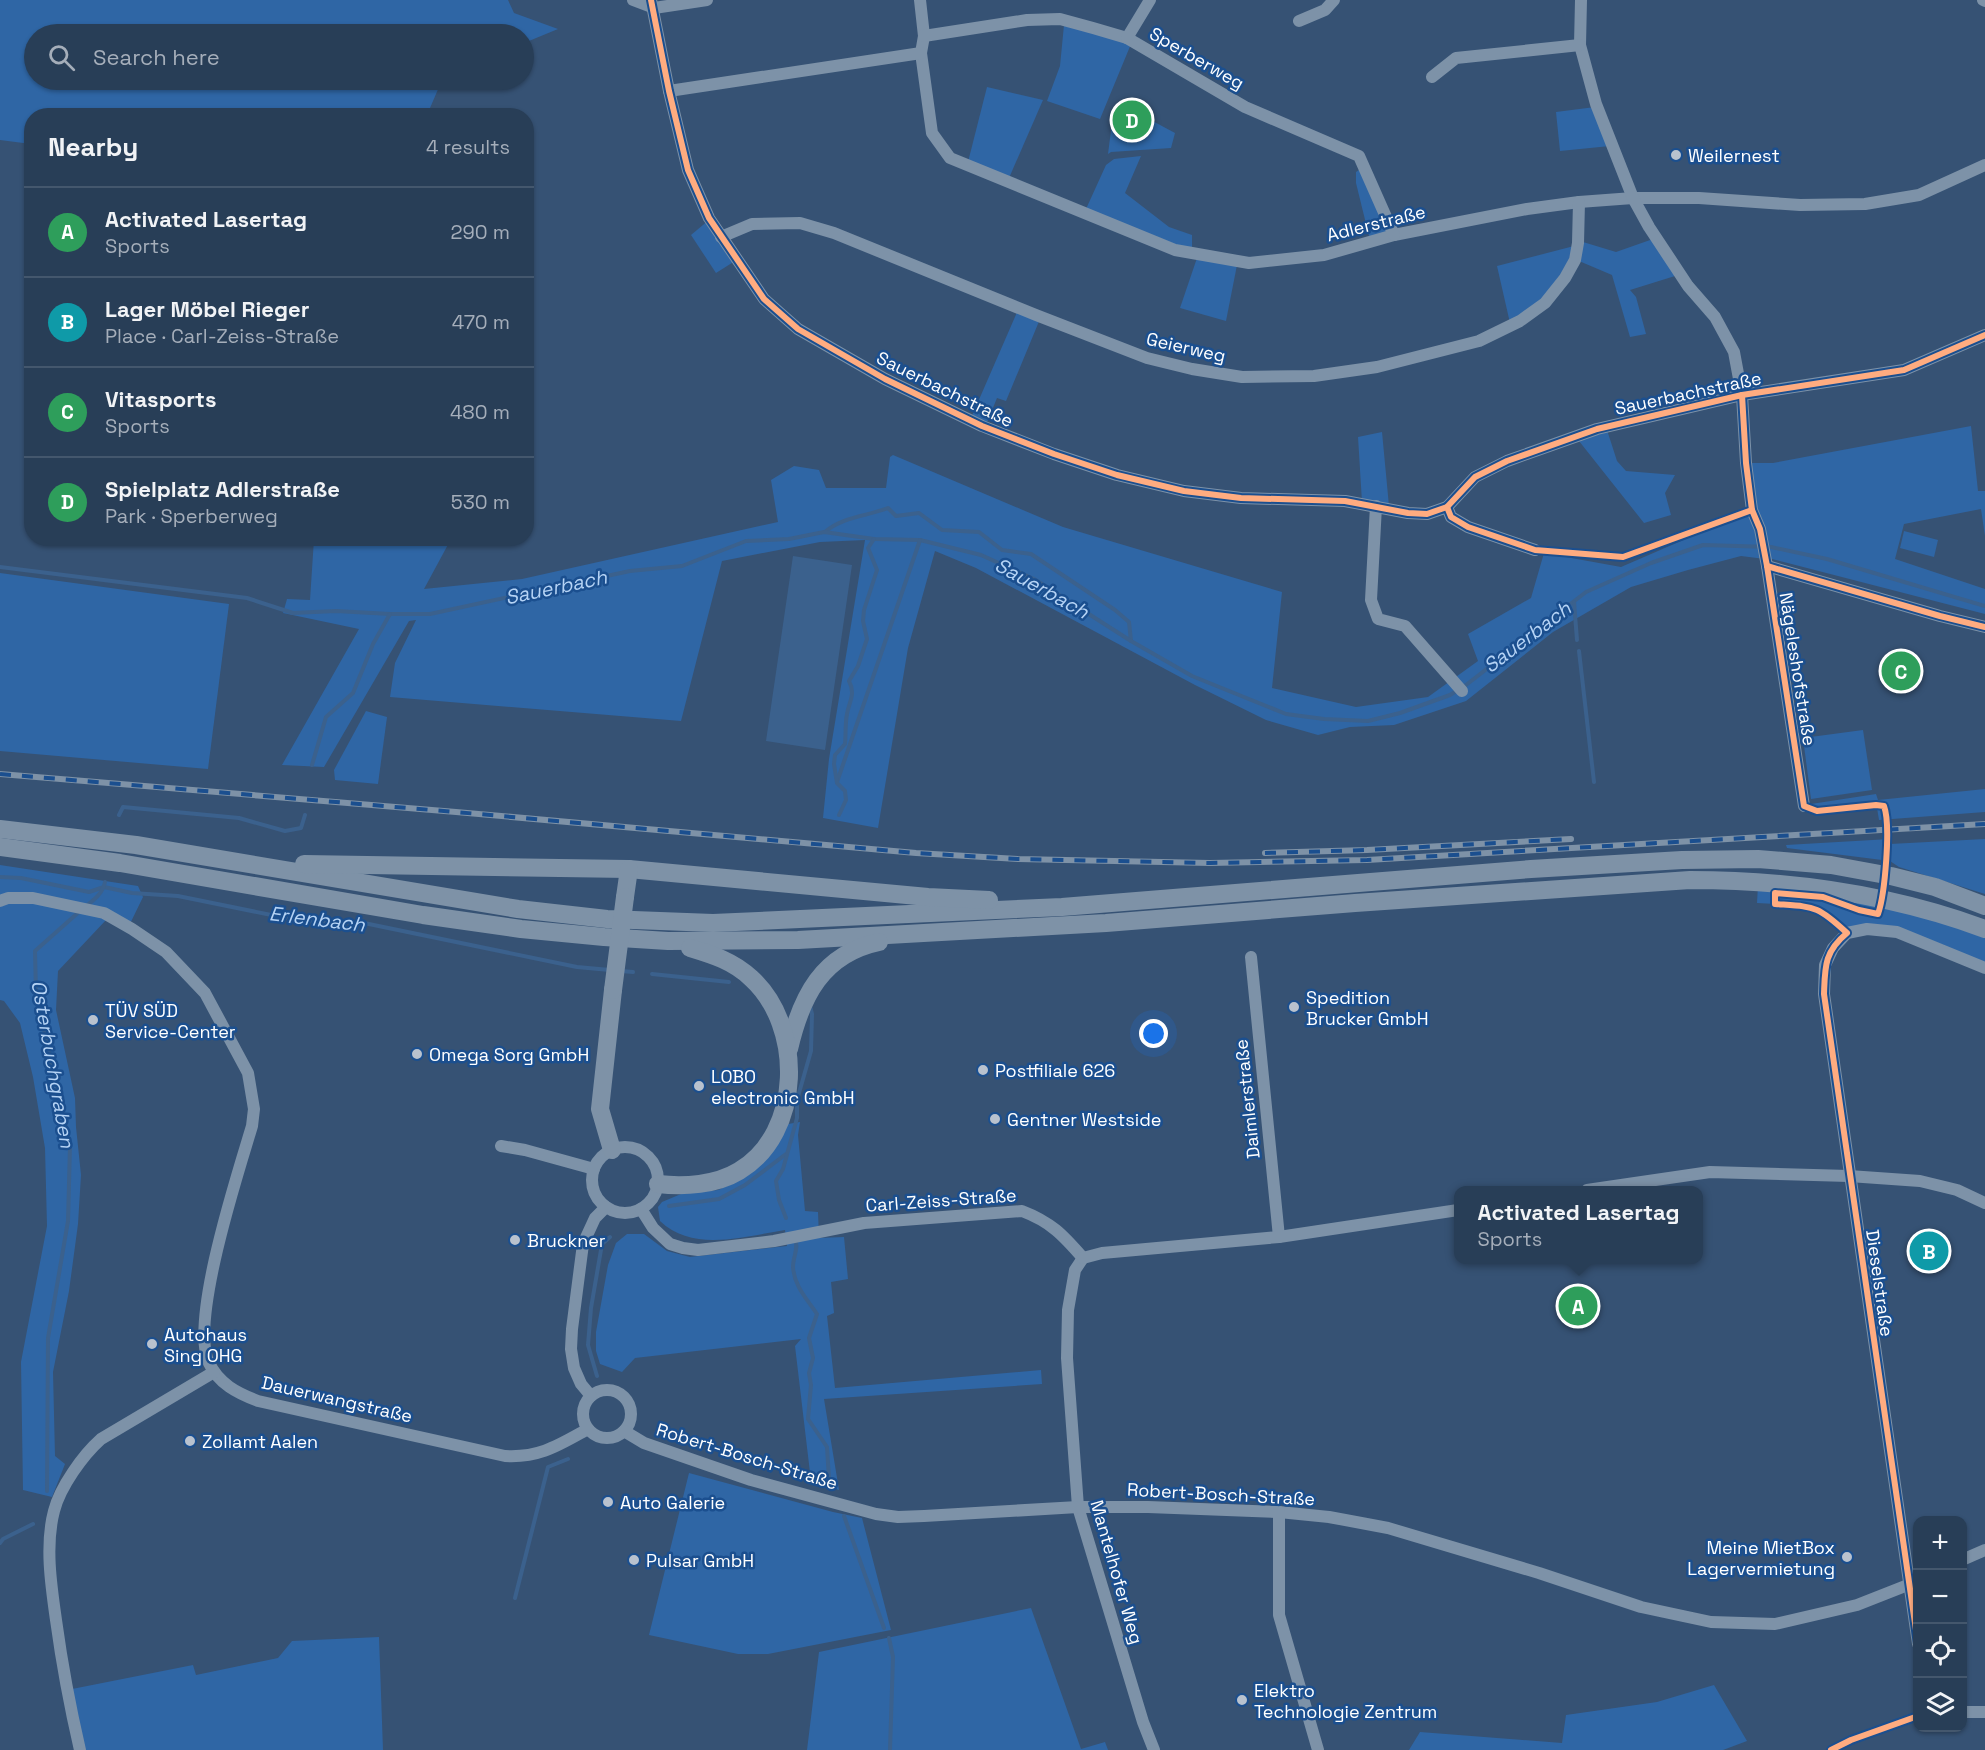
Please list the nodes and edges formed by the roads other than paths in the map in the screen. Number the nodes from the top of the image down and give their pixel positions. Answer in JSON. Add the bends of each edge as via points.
{"nodes":[{"id":1,"x":633,"y":0,"type":"edge"},
{"id":2,"x":707,"y":0,"type":"edge"},
{"id":3,"x":920,"y":0,"type":"edge"},
{"id":4,"x":1150,"y":0,"type":"edge"},
{"id":5,"x":1334,"y":0,"type":"edge"},
{"id":6,"x":1581,"y":0,"type":"edge"},
{"id":7,"x":652,"y":4,"type":"edge"},
{"id":8,"x":1299,"y":21,"type":"dead end"},
{"id":9,"x":924,"y":36,"type":"junction"},
{"id":10,"x":1127,"y":38,"type":"junction"},
{"id":11,"x":1580,"y":45,"type":"junction"},
{"id":12,"x":921,"y":53,"type":"junction"},
{"id":13,"x":1432,"y":76,"type":"dead end"},
{"id":14,"x":669,"y":92,"type":"junction"},
{"id":15,"x":1985,"y":165,"type":"edge"},
{"id":16,"x":1633,"y":198,"type":"junction"},
{"id":17,"x":1579,"y":201,"type":"junction"},
{"id":18,"x":1394,"y":235,"type":"junction"},
{"id":19,"x":721,"y":237,"type":"junction"},
{"id":20,"x":1985,"y":335,"type":"edge"},
{"id":21,"x":1742,"y":395,"type":"junction"},
{"id":22,"x":1376,"y":506,"type":"junction"},
{"id":23,"x":1447,"y":507,"type":"junction"},
{"id":24,"x":1535,"y":550,"type":"dead end"},
{"id":25,"x":1766,"y":563,"type":"junction"},
{"id":26,"x":1985,"y":627,"type":"edge"},
{"id":27,"x":1459,"y":687,"type":"dead end"},
{"id":28,"x":1804,"y":806,"type":"dead end"},
{"id":29,"x":0,"y":829,"type":"edge"},
{"id":30,"x":0,"y":847,"type":"edge"},
{"id":31,"x":251,"y":863,"type":"junction"},
{"id":32,"x":629,"y":869,"type":"junction"},
{"id":33,"x":0,"y":901,"type":"edge"},
{"id":34,"x":1985,"y":906,"type":"edge"},
{"id":35,"x":1062,"y":907,"type":"junction"},
{"id":36,"x":1985,"y":929,"type":"edge"},
{"id":37,"x":923,"y":933,"type":"junction"},
{"id":38,"x":668,"y":941,"type":"junction"},
{"id":39,"x":1251,"y":957,"type":"dead end"},
{"id":40,"x":1985,"y":968,"type":"edge"},
{"id":41,"x":788,"y":1054,"type":"junction"},
{"id":42,"x":501,"y":1146,"type":"dead end"},
{"id":43,"x":612,"y":1150,"type":"junction"},
{"id":44,"x":594,"y":1169,"type":"junction"},
{"id":45,"x":1849,"y":1176,"type":"junction"},
{"id":46,"x":658,"y":1184,"type":"junction"},
{"id":47,"x":1619,"y":1186,"type":"edge"},
{"id":48,"x":1985,"y":1203,"type":"edge"},
{"id":49,"x":606,"y":1207,"type":"junction"},
{"id":50,"x":641,"y":1209,"type":"junction"},
{"id":51,"x":1454,"y":1211,"type":"edge"},
{"id":52,"x":1279,"y":1237,"type":"junction"},
{"id":53,"x":1083,"y":1258,"type":"junction"},
{"id":54,"x":214,"y":1372,"type":"junction"},
{"id":55,"x":591,"y":1396,"type":"junction"},
{"id":56,"x":588,"y":1429,"type":"junction"},
{"id":57,"x":624,"y":1431,"type":"junction"},
{"id":58,"x":1078,"y":1507,"type":"junction"},
{"id":59,"x":1279,"y":1512,"type":"junction"},
{"id":60,"x":1985,"y":1550,"type":"edge"},
{"id":61,"x":1967,"y":1558,"type":"edge"},
{"id":62,"x":1913,"y":1576,"type":"edge"},
{"id":63,"x":1913,"y":1582,"type":"edge"},
{"id":64,"x":1967,"y":1712,"type":"edge"},
{"id":65,"x":1985,"y":1712,"type":"edge"},
{"id":66,"x":80,"y":1750,"type":"edge"},
{"id":67,"x":1154,"y":1750,"type":"edge"},
{"id":68,"x":1318,"y":1750,"type":"edge"}],
"edges":[{"from":1,"to":7,"type":"street"},
{"from":2,"to":7,"type":"street"},
{"from":3,"to":9,"type":"street","name":"Adlerstraße"},
{"from":4,"to":10,"type":"street"},
{"from":5,"to":8,"type":"street","via":[[1325,10]]},
{"from":6,"to":11,"type":"street","name":"Nägeleshofstraße"},
{"from":7,"to":14,"type":"street","name":"Sauerbachstraße"},
{"from":9,"to":10,"type":"street","name":"Sperberweg","via":[[1027,20],[1060,19]]},
{"from":9,"to":12,"type":"street","name":"Adlerstraße"},
{"from":10,"to":18,"type":"street","name":"Sperberweg","via":[[1245,107],[1359,156]]},
{"from":11,"to":13,"type":"street","via":[[1456,58]]},
{"from":11,"to":16,"type":"street","name":"Nägeleshofstraße","via":[[1596,104]]},
{"from":12,"to":14,"type":"street"},
{"from":12,"to":18,"type":"street","name":"Adlerstraße","via":[[932,133],[950,158],[1175,250],[1250,263],[1324,255]]},
{"from":14,"to":19,"type":"street","name":"Sauerbachstraße","via":[[688,170]]},
{"from":15,"to":16,"type":"street","name":"Adlerstraße","via":[[1919,195],[1865,204]]},
{"from":16,"to":17,"type":"street","name":"Adlerstraße"},
{"from":16,"to":21,"type":"street","name":"Nägeleshofstraße","via":[[1688,286],[1720,326],[1734,352]]},
{"from":17,"to":18,"type":"street","name":"Adlerstraße"},
{"from":17,"to":19,"type":"street","name":"Geierweg","via":[[1575,260],[1545,303],[1520,321],[1479,341],[1377,367],[1314,376],[1242,377],[1147,358],[834,233],[800,223],[752,224]]},
{"from":19,"to":22,"type":"street","name":"Sauerbachstraße","via":[[764,299],[798,329],[885,379],[982,426],[1117,475],[1184,491]]},
{"from":20,"to":21,"type":"street","name":"Sauerbachstraße","via":[[1904,370]]},
{"from":21,"to":23,"type":"street","name":"Sauerbachstraße","via":[[1597,429],[1507,461],[1475,477]]},
{"from":21,"to":25,"type":"street","name":"Nägeleshofstraße","via":[[1752,510]]},
{"from":22,"to":23,"type":"street","name":"Sauerbachstraße","via":[[1427,514]]},
{"from":22,"to":27,"type":"street","via":[[1371,600],[1378,619],[1405,626]]},
{"from":23,"to":24,"type":"street","via":[[1451,517],[1468,527]]},
{"from":25,"to":26,"type":"street"},
{"from":25,"to":28,"type":"street","name":"Nägeleshofstraße"},
{"from":29,"to":31,"type":"highway"},
{"from":30,"to":38,"type":"highway","via":[[499,926]]},
{"from":31,"to":32,"type":"highway"},
{"from":31,"to":35,"type":"highway","via":[[518,909],[607,919],[713,923]]},
{"from":32,"to":35,"type":"highway"},
{"from":32,"to":43,"type":"highway","bridge":true,"via":[[600,1109]]},
{"from":33,"to":54,"type":"street","via":[[33,898],[104,913],[166,952],[205,993],[248,1073],[254,1109],[252,1126],[222,1229],[203,1323],[204,1350]]},
{"from":34,"to":35,"type":"highway","via":[[1891,876],[1758,858],[1532,869]]},
{"from":36,"to":37,"type":"highway","via":[[1924,909],[1848,892],[1743,880],[1690,880]]},
{"from":37,"to":38,"type":"highway","via":[[798,940]]},
{"from":37,"to":41,"type":"highway","via":[[868,945],[840,958],[822,973],[804,1000]]},
{"from":38,"to":41,"type":"highway","via":[[723,958],[752,978],[774,1007]]},
{"from":39,"to":52,"type":"street","name":"Daimlerstraße"},
{"from":40,"to":45,"type":"street","name":"Dieselstraße","via":[[1897,932],[1867,929],[1847,933],[1833,948],[1825,965],[1824,994]]},
{"from":41,"to":46,"type":"highway","via":[[790,1078],[783,1113],[771,1139],[754,1159],[738,1171],[701,1184]]},
{"from":42,"to":44,"type":"street"},
{"from":43,"to":44,"type":"street"},
{"from":43,"to":46,"type":"street","via":[[622,1147],[643,1152],[656,1166]]},
{"from":44,"to":49,"type":"street","via":[[594,1190]]},
{"from":45,"to":47,"type":"street","via":[[1710,1172]]},
{"from":45,"to":48,"type":"street","via":[[1920,1181],[1957,1190]]},
{"from":45,"to":62,"type":"street","name":"Dieselstraße"},
{"from":46,"to":50,"type":"street","via":[[650,1203]]},
{"from":49,"to":50,"type":"street","via":[[623,1213]]},
{"from":49,"to":55,"type":"street","via":[[595,1218],[583,1244],[572,1329],[574,1368]]},
{"from":50,"to":53,"type":"street","name":"Carl-Zeiss-Straße","via":[[670,1244],[698,1250],[774,1241],[864,1223],[1022,1210],[1059,1230]]},
{"from":51,"to":52,"type":"street"},
{"from":52,"to":53,"type":"street"},
{"from":53,"to":58,"type":"street","name":"Mantelhofer Weg","via":[[1071,1286],[1067,1358]]},
{"from":54,"to":56,"type":"street","name":"Dauerwangstraße","via":[[230,1388],[258,1401],[505,1456],[551,1450]]},
{"from":54,"to":66,"type":"street","via":[[101,1439],[79,1464],[54,1510],[50,1549],[52,1592]]},
{"from":55,"to":56,"type":"street","via":[[583,1415]]},
{"from":55,"to":57,"type":"street","via":[[607,1390],[622,1395],[631,1408]]},
{"from":56,"to":57,"type":"street","via":[[606,1438]]},
{"from":57,"to":58,"type":"street","name":"Robert-Bosch-Straße","via":[[644,1443],[751,1480],[876,1514],[898,1517]]},
{"from":58,"to":59,"type":"street","name":"Robert-Bosch-Straße"},
{"from":58,"to":67,"type":"street","name":"Mantelhofer Weg"},
{"from":59,"to":63,"type":"street","name":"Robert-Bosch-Straße","via":[[1388,1528],[1641,1607],[1711,1622],[1775,1623],[1857,1605]]},
{"from":59,"to":68,"type":"street","via":[[1279,1615]]},
{"from":60,"to":61,"type":"street"},
{"from":64,"to":65,"type":"street"}]}
